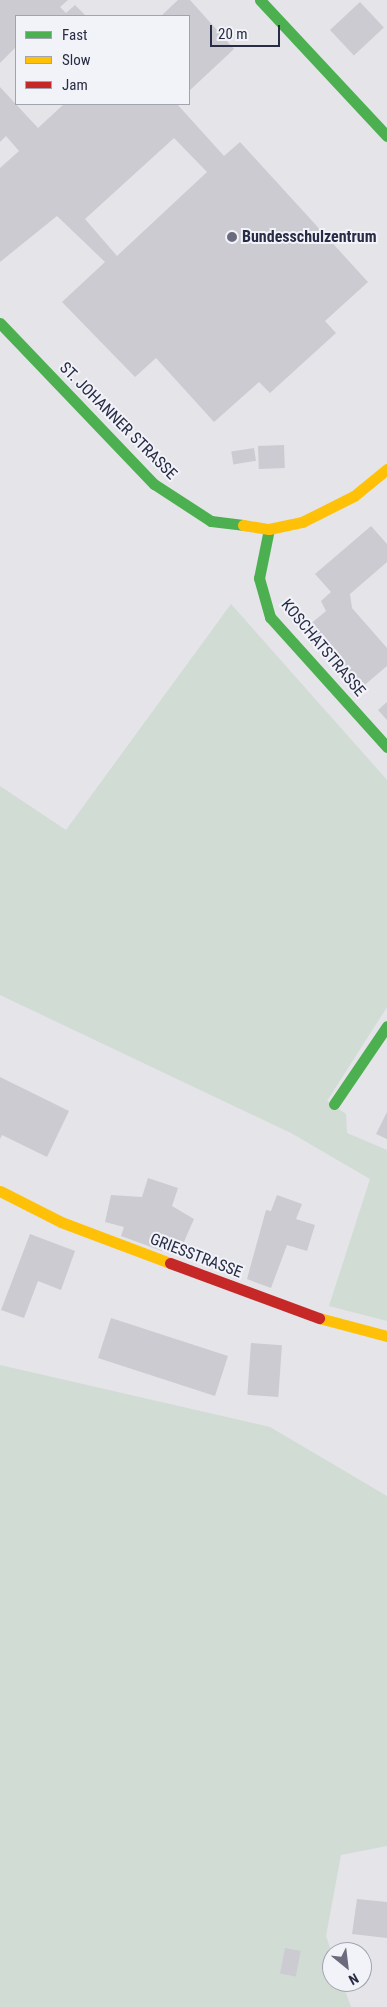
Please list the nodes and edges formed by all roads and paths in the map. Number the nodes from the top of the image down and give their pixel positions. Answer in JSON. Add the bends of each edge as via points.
{"nodes":[{"id":1,"x":260,"y":0,"type":"edge"},
{"id":2,"x":387,"y":136,"type":"edge"},
{"id":3,"x":0,"y":323,"type":"edge"},
{"id":4,"x":387,"y":469,"type":"edge"},
{"id":5,"x":269,"y":529,"type":"junction"},
{"id":6,"x":387,"y":747,"type":"edge"},
{"id":7,"x":387,"y":1026,"type":"edge"},
{"id":8,"x":334,"y":1104,"type":"dead end"},
{"id":9,"x":0,"y":1191,"type":"edge"},
{"id":10,"x":387,"y":1336,"type":"edge"}],
"edges":[{"from":1,"to":2,"type":"street"},
{"from":3,"to":5,"type":"street","name":"ST. JOHANNER STRASSE","via":[[154,484],[211,521]]},
{"from":4,"to":5,"type":"street","name":"ST. JOHANNER STRASSE","via":[[327,512]]},
{"from":5,"to":6,"type":"street","name":"KOSCHATSTRASSE","via":[[259,578],[270,617]]},
{"from":7,"to":8,"type":"street"},
{"from":9,"to":10,"type":"street","name":"GRIESSTRASSE","via":[[61,1222],[291,1309]]}]}
